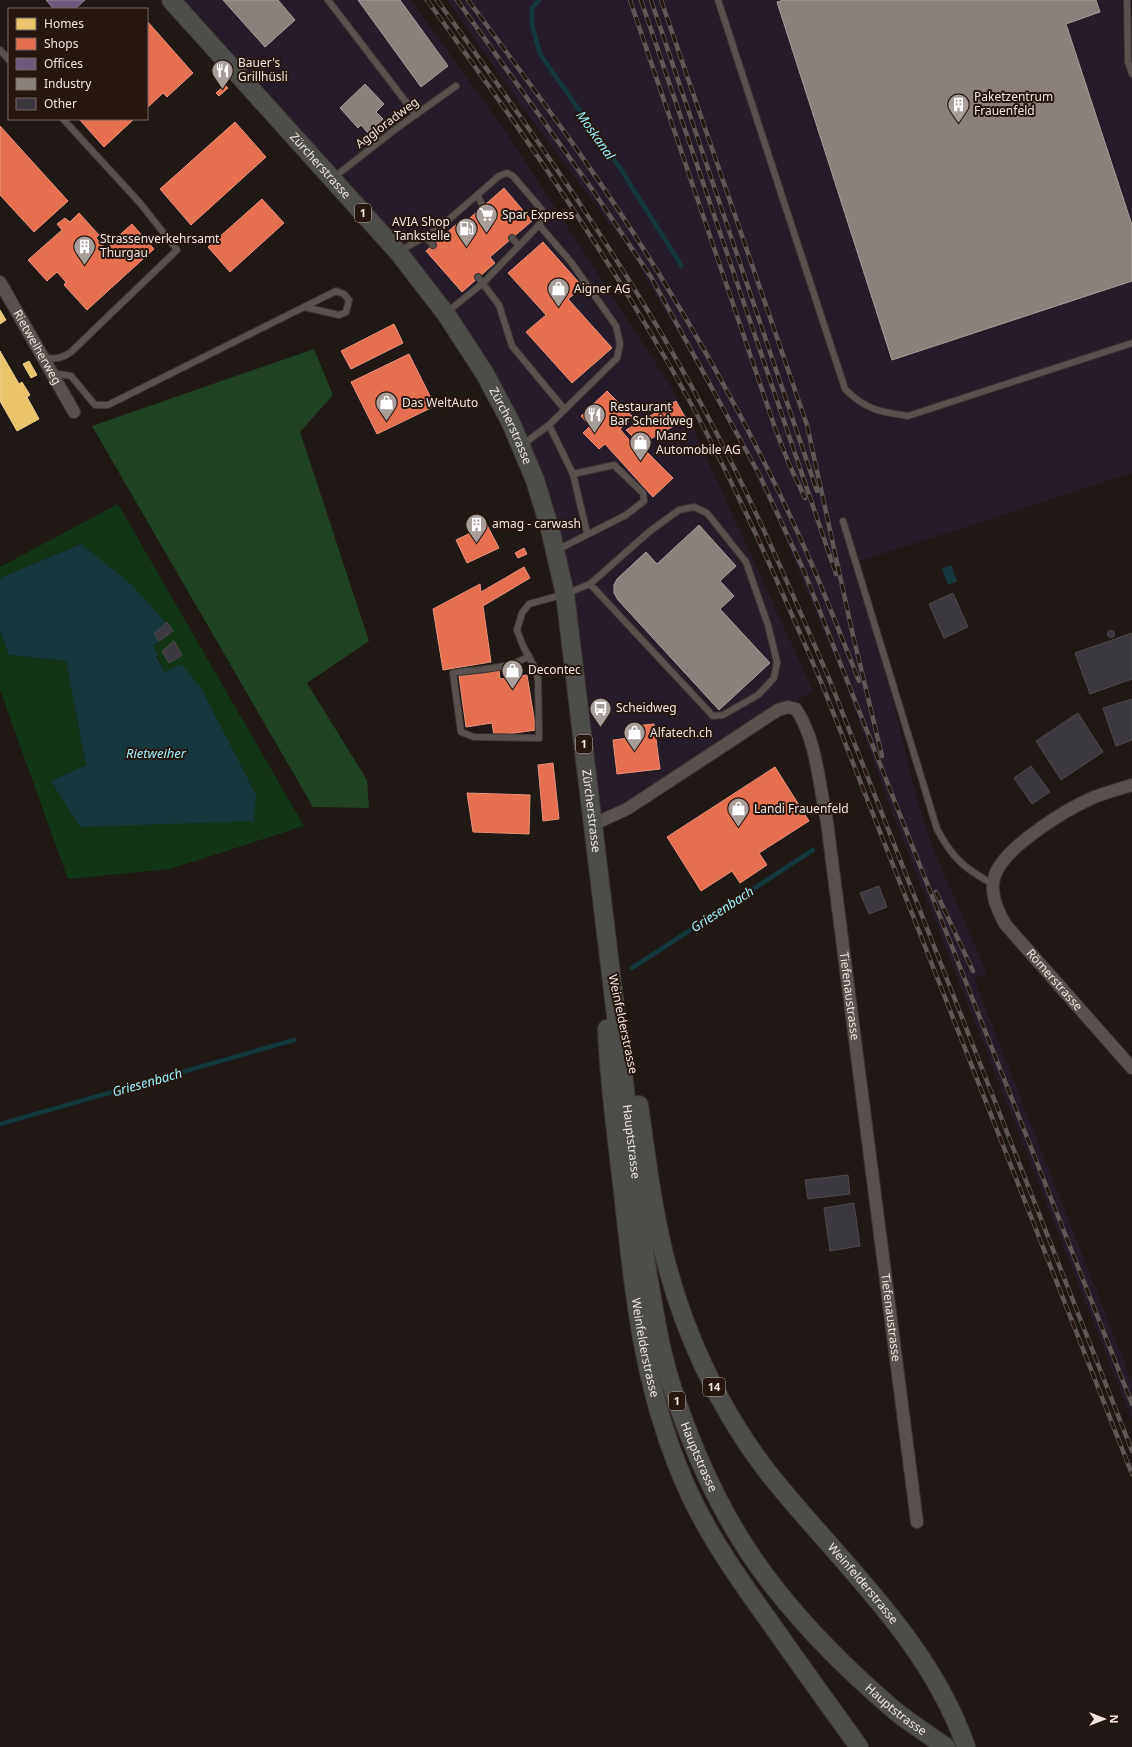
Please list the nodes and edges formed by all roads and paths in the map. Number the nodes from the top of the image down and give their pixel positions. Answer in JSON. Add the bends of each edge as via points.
{"nodes":[{"id":1,"x":171,"y":0,"type":"edge"},
{"id":2,"x":328,"y":0,"type":"edge"},
{"id":3,"x":718,"y":0,"type":"edge"},
{"id":4,"x":1127,"y":0,"type":"edge"},
{"id":5,"x":0,"y":50,"type":"edge"},
{"id":6,"x":8,"y":59,"type":"edge"},
{"id":7,"x":1132,"y":74,"type":"edge"},
{"id":8,"x":456,"y":86,"type":"dead end"},
{"id":9,"x":416,"y":115,"type":"junction"},
{"id":10,"x":64,"y":120,"type":"edge"},
{"id":11,"x":332,"y":179,"type":"junction"},
{"id":12,"x":477,"y":195,"type":"junction"},
{"id":13,"x":483,"y":206,"type":"dead end"},
{"id":14,"x":449,"y":220,"type":"junction"},
{"id":15,"x":539,"y":225,"type":"junction"},
{"id":16,"x":454,"y":226,"type":"dead end"},
{"id":17,"x":438,"y":229,"type":"junction"},
{"id":18,"x":443,"y":235,"type":"dead end"},
{"id":19,"x":426,"y":236,"type":"junction"},
{"id":20,"x":512,"y":238,"type":"dead end"},
{"id":21,"x":433,"y":245,"type":"dead end"},
{"id":22,"x":519,"y":246,"type":"junction"},
{"id":23,"x":398,"y":252,"type":"junction"},
{"id":24,"x":478,"y":278,"type":"dead end"},
{"id":25,"x":0,"y":282,"type":"edge"},
{"id":26,"x":482,"y":283,"type":"junction"},
{"id":27,"x":467,"y":287,"type":"dead end"},
{"id":28,"x":471,"y":293,"type":"junction"},
{"id":29,"x":304,"y":307,"type":"junction"},
{"id":30,"x":446,"y":314,"type":"junction"},
{"id":31,"x":1132,"y":343,"type":"edge"},
{"id":32,"x":43,"y":358,"type":"junction"},
{"id":33,"x":51,"y":373,"type":"junction"},
{"id":34,"x":565,"y":410,"type":"junction"},
{"id":35,"x":74,"y":412,"type":"dead end"},
{"id":36,"x":549,"y":426,"type":"junction"},
{"id":37,"x":520,"y":446,"type":"junction"},
{"id":38,"x":573,"y":474,"type":"junction"},
{"id":39,"x":843,"y":521,"type":"dead end"},
{"id":40,"x":587,"y":533,"type":"junction"},
{"id":41,"x":555,"y":550,"type":"junction"},
{"id":42,"x":590,"y":584,"type":"junction"},
{"id":43,"x":565,"y":594,"type":"junction"},
{"id":44,"x":529,"y":656,"type":"junction"},
{"id":45,"x":1132,"y":784,"type":"edge"},
{"id":46,"x":594,"y":824,"type":"junction"},
{"id":47,"x":994,"y":884,"type":"junction"},
{"id":48,"x":609,"y":960,"type":"junction"},
{"id":49,"x":1132,"y":1068,"type":"edge"},
{"id":50,"x":917,"y":1522,"type":"dead end"},
{"id":51,"x":859,"y":1747,"type":"edge"},
{"id":52,"x":946,"y":1747,"type":"edge"},
{"id":53,"x":966,"y":1747,"type":"edge"}],
"edges":[{"from":1,"to":11,"type":"main road","name":"Zürcherstrasse","number":"1"},
{"from":2,"to":9,"type":"lane"},
{"from":3,"to":31,"type":"lane","via":[[845,389],[856,401],[879,412],[908,416]]},
{"from":4,"to":7,"type":"lane","via":[[1128,62]]},
{"from":5,"to":6,"type":"lane"},
{"from":8,"to":9,"type":"lane","name":"Aggloradweg"},
{"from":9,"to":11,"type":"lane","name":"Aggloradweg"},
{"from":10,"to":32,"type":"lane","via":[[140,203],[177,250],[71,352],[63,358]]},
{"from":11,"to":23,"type":"main road","name":"Zürcherstrasse","number":"1"},
{"from":12,"to":13,"type":"lane"},
{"from":12,"to":14,"type":"lane"},
{"from":12,"to":15,"type":"lane","via":[[499,176],[507,173],[513,176],[542,210],[543,219]]},
{"from":14,"to":16,"type":"lane"},
{"from":14,"to":17,"type":"lane"},
{"from":15,"to":22,"type":"lane"},
{"from":15,"to":34,"type":"lane","via":[[571,262],[616,326],[620,344],[617,358]]},
{"from":17,"to":18,"type":"lane"},
{"from":17,"to":19,"type":"lane"},
{"from":19,"to":21,"type":"lane"},
{"from":19,"to":23,"type":"lane"},
{"from":20,"to":22,"type":"lane"},
{"from":22,"to":26,"type":"lane","via":[[491,270]]},
{"from":23,"to":30,"type":"main road","name":"Zürcherstrasse","number":"1"},
{"from":24,"to":26,"type":"lane"},
{"from":25,"to":32,"type":"street","name":"Rietweiherweg"},
{"from":26,"to":28,"type":"lane"},
{"from":26,"to":34,"type":"lane","via":[[499,305],[512,346]]},
{"from":27,"to":28,"type":"lane"},
{"from":28,"to":30,"type":"lane"},
{"from":29,"to":29,"type":"lane","via":[[339,315],[346,312],[349,300],[344,294],[336,291]]},
{"from":29,"to":33,"type":"lane","via":[[108,405],[95,405],[70,376]]},
{"from":30,"to":37,"type":"main road","name":"Zürcherstrasse","number":"1","via":[[485,374]]},
{"from":32,"to":33,"type":"street","name":"Rietweiherweg"},
{"from":33,"to":35,"type":"street","name":"Rietweiherweg"},
{"from":34,"to":36,"type":"lane"},
{"from":36,"to":37,"type":"lane"},
{"from":36,"to":38,"type":"lane"},
{"from":37,"to":41,"type":"main road","name":"Zürcherstrasse","number":"1","via":[[535,480]]},
{"from":38,"to":40,"type":"lane"},
{"from":38,"to":40,"type":"lane","via":[[614,465],[643,493],[644,501],[626,515]]},
{"from":39,"to":47,"type":"lane","via":[[937,829],[955,859],[976,875]]},
{"from":40,"to":41,"type":"lane"},
{"from":41,"to":43,"type":"main road","name":"Zürcherstrasse","number":"1"},
{"from":42,"to":42,"type":"lane","via":[[650,531],[680,510],[694,507],[707,513],[746,562],[778,662],[774,678],[758,695],[723,715],[713,716]]},
{"from":42,"to":43,"type":"lane"},
{"from":43,"to":44,"type":"lane","via":[[529,604],[522,613],[517,630]]},
{"from":43,"to":46,"type":"main road","name":"Zürcherstrasse","number":"1"},
{"from":44,"to":44,"type":"lane","via":[[538,679],[539,738],[474,736],[460,732],[453,673],[508,665]]},
{"from":45,"to":47,"type":"street","via":[[1092,798],[1059,816],[1005,858],[996,874]]},
{"from":46,"to":48,"type":"main road","name":"Zürcherstrasse","number":"1"},
{"from":46,"to":50,"type":"street","name":"Tiefenaustrasse","via":[[627,809],[778,710],[788,707],[796,709],[803,719],[812,744],[828,830]]},
{"from":47,"to":49,"type":"street","name":"Römerstrasse","via":[[994,898],[1005,924]]},
{"from":48,"to":51,"type":"main road","name":"Weinfelderstrasse","via":[[607,1023],[612,1102],[635,1297],[648,1371],[665,1435],[692,1497],[718,1545],[750,1596]]},
{"from":48,"to":52,"type":"main road","name":"Hauptstrasse","number":"1","via":[[646,1263],[656,1324],[671,1386],[691,1439],[712,1488],[773,1587],[848,1669],[896,1711]]},
{"from":48,"to":53,"type":"main road","name":"Weinfelderstrasse","number":"14","via":[[632,1058],[664,1254],[679,1306],[699,1358],[730,1415],[766,1469],[886,1612],[927,1668],[948,1704]]}]}
